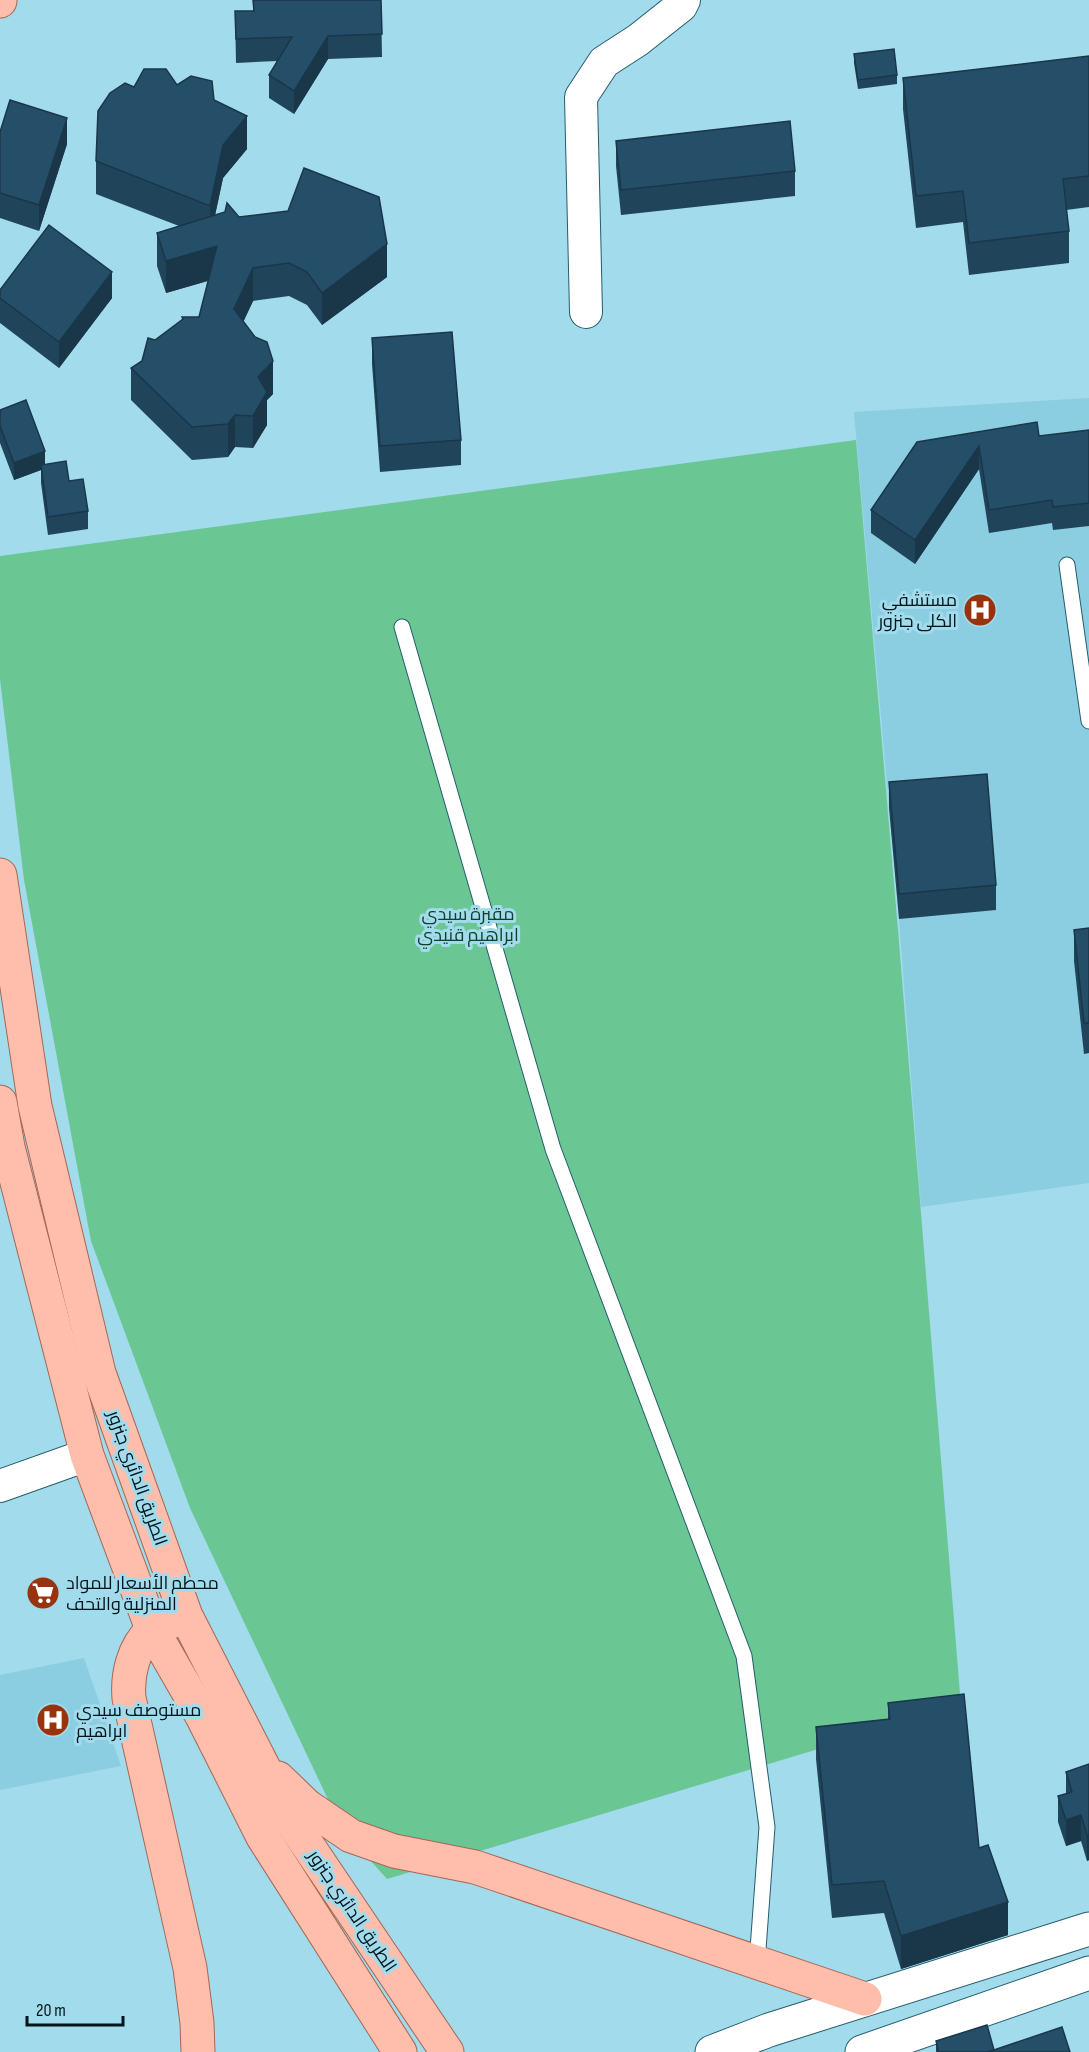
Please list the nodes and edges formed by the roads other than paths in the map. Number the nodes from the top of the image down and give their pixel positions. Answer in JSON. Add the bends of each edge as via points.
{"nodes":[{"id":1,"x":684,"y":0,"type":"edge"},
{"id":2,"x":586,"y":312,"type":"dead end"},
{"id":3,"x":1067,"y":565,"type":"dead end"},
{"id":4,"x":402,"y":627,"type":"dead end"},
{"id":5,"x":1089,"y":721,"type":"edge"},
{"id":6,"x":0,"y":875,"type":"edge"},
{"id":7,"x":0,"y":1102,"type":"edge"},
{"id":8,"x":87,"y":1455,"type":"junction"},
{"id":9,"x":0,"y":1486,"type":"edge"},
{"id":10,"x":186,"y":1616,"type":"junction"},
{"id":11,"x":152,"y":1629,"type":"junction"},
{"id":12,"x":262,"y":1762,"type":"junction"},
{"id":13,"x":1089,"y":1929,"type":"edge"},
{"id":14,"x":757,"y":1963,"type":"junction"},
{"id":15,"x":1089,"y":1972,"type":"edge"},
{"id":16,"x":877,"y":1995,"type":"junction"},
{"id":17,"x":901,"y":2038,"type":"junction"},
{"id":18,"x":198,"y":2052,"type":"edge"},
{"id":19,"x":400,"y":2052,"type":"edge"},
{"id":20,"x":447,"y":2052,"type":"edge"},
{"id":21,"x":712,"y":2052,"type":"edge"},
{"id":22,"x":862,"y":2052,"type":"edge"}],
"edges":[{"from":1,"to":2,"type":"street","via":[[638,40],[604,62],[581,97]]},
{"from":3,"to":5,"type":"lane"},
{"from":4,"to":14,"type":"lane","via":[[553,1149],[744,1656],[767,1827]]},
{"from":6,"to":10,"type":"main road","name":"الطريق الدائري جنزور","via":[[35,1106],[99,1373]]},
{"from":7,"to":8,"type":"main road","name":"الطريق الدائري جنزور","via":[[8,1147]]},
{"from":8,"to":9,"type":"street"},
{"from":8,"to":11,"type":"main road","name":"الطريق الدائري جنزور"},
{"from":10,"to":11,"type":"main road"},
{"from":10,"to":12,"type":"main road","name":"الطريق الدائري جنزور"},
{"from":11,"to":18,"type":"main road","via":[[132,1661],[129,1698],[190,1968]]},
{"from":11,"to":19,"type":"main road","name":"الطريق الدائري جنزور","via":[[202,1716],[263,1837]]},
{"from":12,"to":14,"type":"main road","via":[[307,1806],[351,1836],[394,1851],[475,1867]]},
{"from":12,"to":20,"type":"main road","name":"الطريق الدائري جنزور","via":[[290,1820]]},
{"from":13,"to":16,"type":"street"},
{"from":14,"to":16,"type":"main road"},
{"from":15,"to":17,"type":"street"},
{"from":16,"to":17,"type":"street"},
{"from":16,"to":21,"type":"street"},
{"from":17,"to":22,"type":"street"}]}
